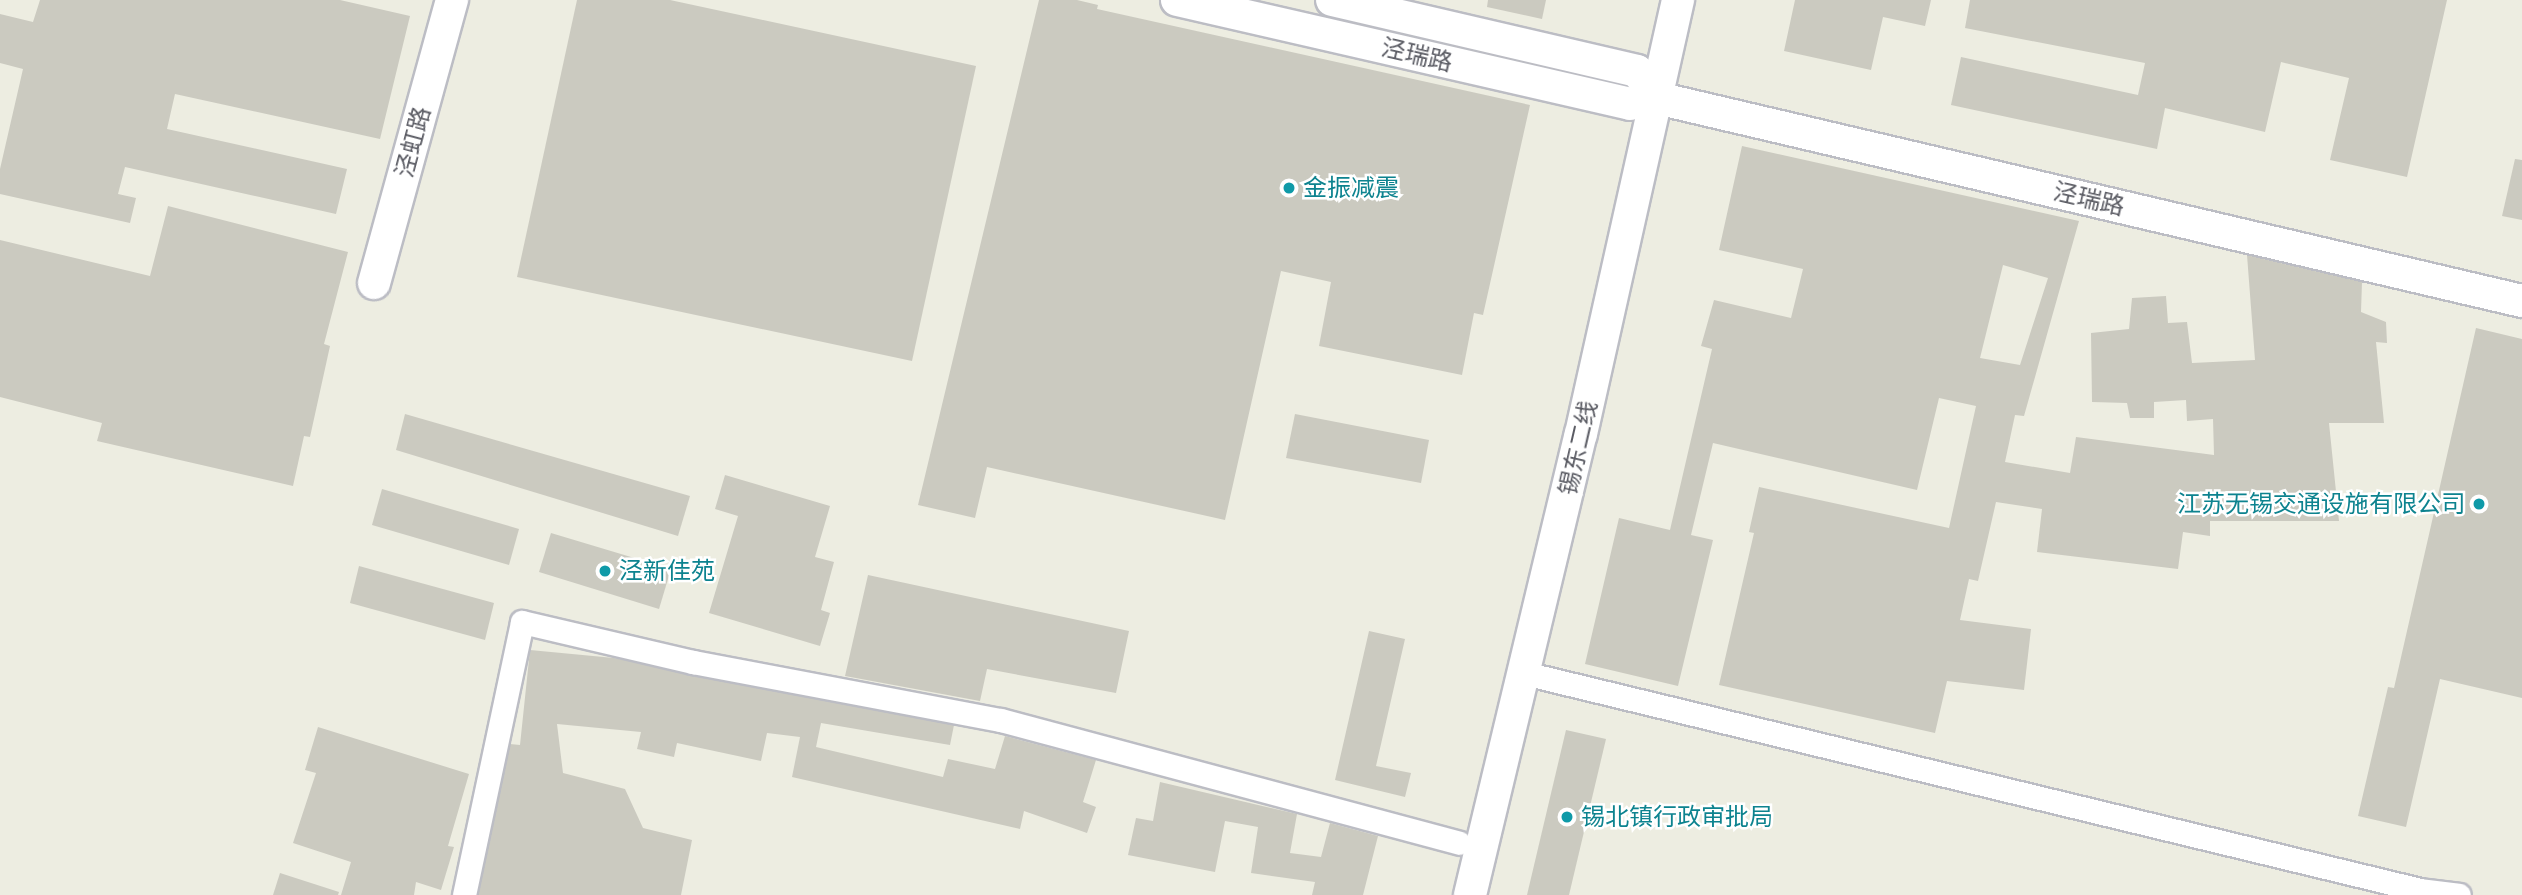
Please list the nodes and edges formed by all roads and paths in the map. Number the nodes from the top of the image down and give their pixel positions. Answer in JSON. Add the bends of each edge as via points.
{"nodes":[{"id":1,"x":452,"y":0,"type":"edge"},
{"id":2,"x":1177,"y":0,"type":"edge"},
{"id":3,"x":1332,"y":0,"type":"edge"},
{"id":4,"x":1678,"y":0,"type":"edge"},
{"id":5,"x":1657,"y":98,"type":"junction"},
{"id":6,"x":374,"y":283,"type":"dead end"},
{"id":7,"x":2522,"y":300,"type":"edge"},
{"id":8,"x":1524,"y":673,"type":"junction"},
{"id":9,"x":1459,"y":843,"type":"dead end"},
{"id":10,"x":464,"y":895,"type":"edge"},
{"id":11,"x":1470,"y":895,"type":"edge"},
{"id":12,"x":2459,"y":895,"type":"edge"}],
"edges":[{"from":1,"to":6,"type":"street","name":"泾虹路"},
{"from":2,"to":5,"type":"street","name":"泾瑞路","via":[[1630,104]]},
{"from":3,"to":5,"type":"street","name":"泾瑞路","via":[[1637,71]]},
{"from":4,"to":5,"type":"street","name":"锡东二线"},
{"from":5,"to":7,"type":"street","name":"泾瑞路"},
{"from":5,"to":8,"type":"street","name":"锡东二线"},
{"from":8,"to":11,"type":"street","name":"锡东二线"},
{"from":8,"to":12,"type":"street"},
{"from":9,"to":10,"type":"street","via":[[1001,720],[693,662],[522,622]]}]}
